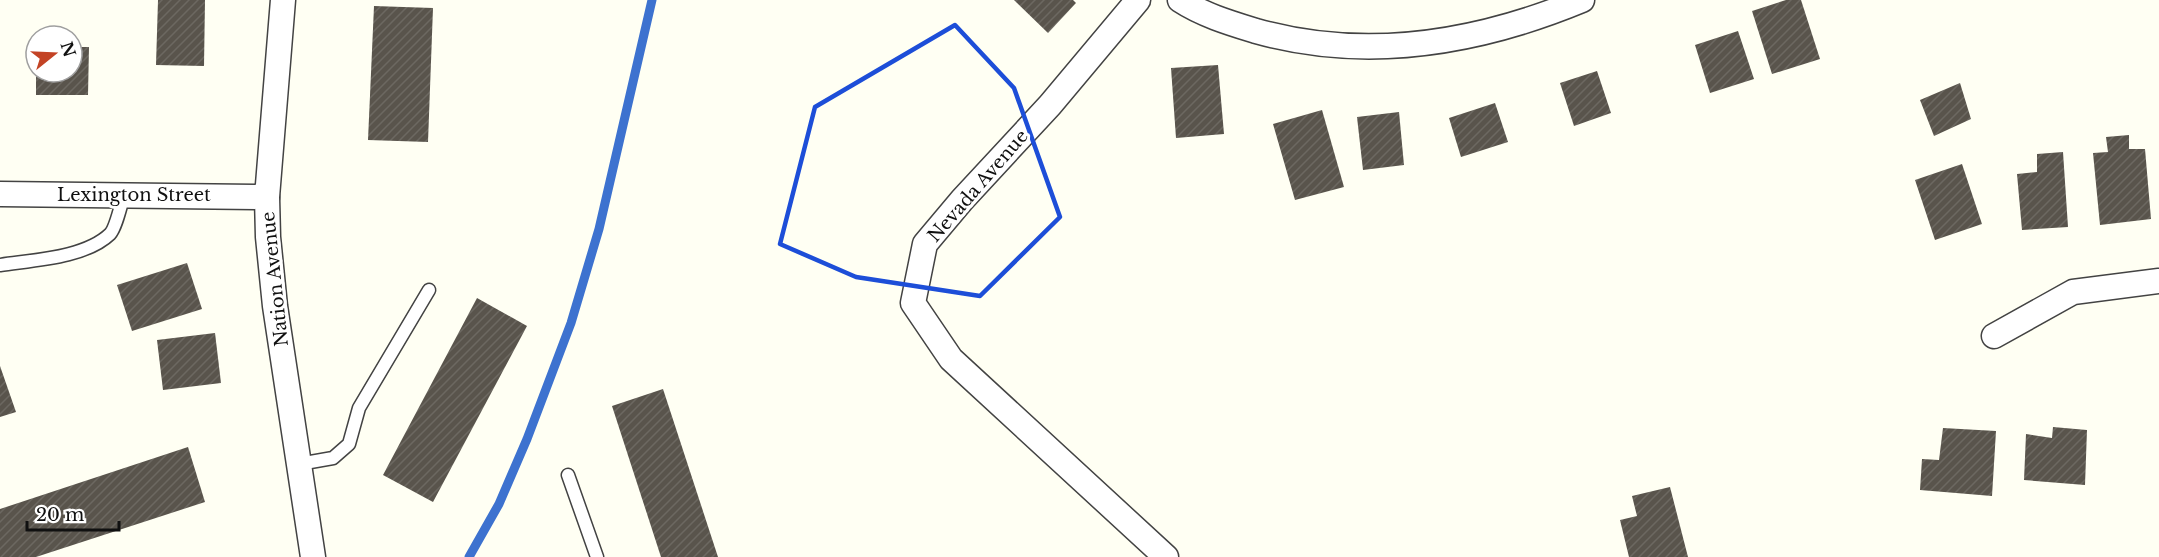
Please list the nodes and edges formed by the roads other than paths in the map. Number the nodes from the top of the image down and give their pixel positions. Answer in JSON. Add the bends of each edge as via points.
{"nodes":[{"id":1,"x":283,"y":0,"type":"edge"},
{"id":2,"x":1138,"y":0,"type":"edge"},
{"id":3,"x":1180,"y":0,"type":"edge"},
{"id":4,"x":1582,"y":0,"type":"edge"},
{"id":5,"x":0,"y":194,"type":"edge"},
{"id":6,"x":124,"y":195,"type":"junction"},
{"id":7,"x":267,"y":197,"type":"junction"},
{"id":8,"x":0,"y":265,"type":"edge"},
{"id":9,"x":2159,"y":281,"type":"edge"},
{"id":10,"x":429,"y":290,"type":"dead end"},
{"id":11,"x":1994,"y":336,"type":"dead end"},
{"id":12,"x":299,"y":464,"type":"junction"},
{"id":13,"x":568,"y":475,"type":"dead end"},
{"id":14,"x":313,"y":557,"type":"edge"},
{"id":15,"x":597,"y":557,"type":"edge"},
{"id":16,"x":1166,"y":557,"type":"edge"}],
"edges":[{"from":1,"to":7,"type":"street","name":"Nation Avenue"},
{"from":2,"to":16,"type":"street","name":"Nevada Avenue","via":[[926,244],[913,303],[951,359]]},
{"from":3,"to":4,"type":"street","via":[[1225,22],[1281,38],[1375,48],[1464,37]]},
{"from":5,"to":6,"type":"street","name":"Lexington Street"},
{"from":6,"to":7,"type":"street","name":"Lexington Street"},
{"from":6,"to":8,"type":"lane","via":[[112,233],[94,245],[63,256]]},
{"from":7,"to":12,"type":"street","name":"Nation Avenue","via":[[275,306]]},
{"from":9,"to":11,"type":"street","via":[[2073,291]]},
{"from":10,"to":12,"type":"lane","via":[[359,408],[349,444],[333,458]]},
{"from":12,"to":14,"type":"street","name":"Nation Avenue"},
{"from":13,"to":15,"type":"lane"}]}
